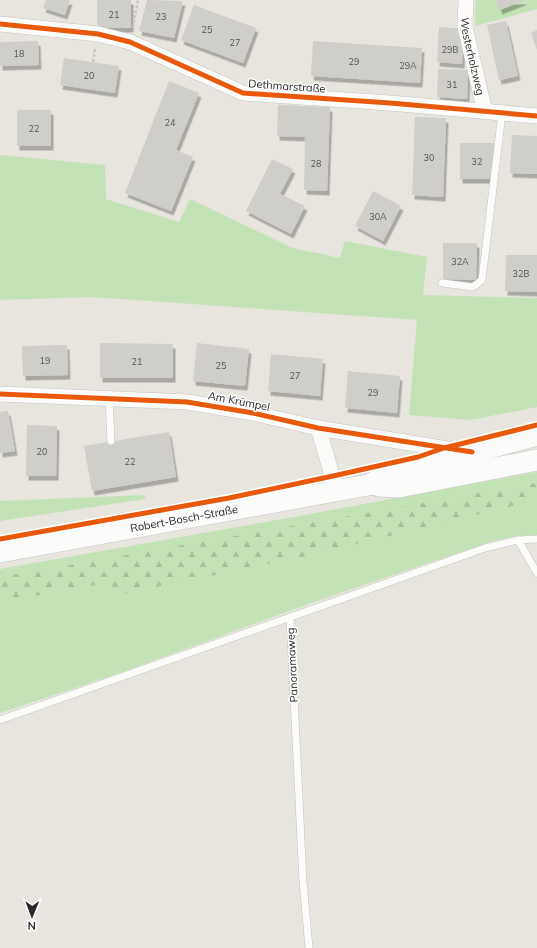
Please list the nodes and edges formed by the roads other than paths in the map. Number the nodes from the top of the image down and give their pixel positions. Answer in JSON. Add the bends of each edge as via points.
{"nodes":[{"id":1,"x":466,"y":0,"type":"edge"},
{"id":2,"x":0,"y":24,"type":"edge"},
{"id":3,"x":485,"y":112,"type":"junction"},
{"id":4,"x":502,"y":114,"type":"junction"},
{"id":5,"x":537,"y":116,"type":"edge"},
{"id":6,"x":442,"y":283,"type":"dead end"},
{"id":7,"x":0,"y":394,"type":"edge"},
{"id":8,"x":109,"y":398,"type":"junction"},
{"id":9,"x":318,"y":428,"type":"junction"},
{"id":10,"x":537,"y":435,"type":"edge"},
{"id":11,"x":111,"y":441,"type":"dead end"},
{"id":12,"x":472,"y":452,"type":"junction"},
{"id":13,"x":537,"y":460,"type":"edge"},
{"id":14,"x":368,"y":485,"type":"junction"},
{"id":15,"x":336,"y":491,"type":"junction"},
{"id":16,"x":537,"y":539,"type":"edge"},
{"id":17,"x":518,"y":540,"type":"junction"},
{"id":18,"x":0,"y":552,"type":"edge"},
{"id":19,"x":537,"y":573,"type":"edge"},
{"id":20,"x":290,"y":617,"type":"junction"},
{"id":21,"x":0,"y":720,"type":"edge"},
{"id":22,"x":309,"y":948,"type":"edge"}],
"edges":[{"from":1,"to":3,"type":"street","name":"Westerholzweg","via":[[465,27]]},
{"from":2,"to":3,"type":"street","name":"Dethmarstraße","via":[[98,34],[130,42],[243,93]]},
{"from":3,"to":4,"type":"street","name":"Dethmarstraße"},
{"from":4,"to":5,"type":"street","name":"Dethmarstraße"},
{"from":4,"to":6,"type":"lane","via":[[482,280],[473,287]]},
{"from":7,"to":8,"type":"street","name":"Am Krümpel"},
{"from":8,"to":9,"type":"street","name":"Am Krümpel","via":[[187,402],[253,413]]},
{"from":8,"to":11,"type":"lane"},
{"from":9,"to":12,"type":"street","name":"Am Krümpel"},
{"from":9,"to":15,"type":"street"},
{"from":10,"to":12,"type":"main road","name":"Robert-Bosch-Straße"},
{"from":12,"to":14,"type":"main road","name":"Robert-Bosch-Straße","via":[[385,476]]},
{"from":13,"to":14,"type":"main road","name":"Robert-Bosch-Straße","via":[[399,487]]},
{"from":14,"to":15,"type":"main road","name":"Robert-Bosch-Straße"},
{"from":15,"to":18,"type":"main road","name":"Robert-Bosch-Straße"},
{"from":16,"to":17,"type":"lane","name":"Panoramaweg"},
{"from":17,"to":19,"type":"lane"},
{"from":17,"to":20,"type":"lane","name":"Panoramaweg","via":[[485,548]]},
{"from":20,"to":21,"type":"lane"},
{"from":20,"to":22,"type":"lane","name":"Panoramaweg","via":[[303,881]]}]}
